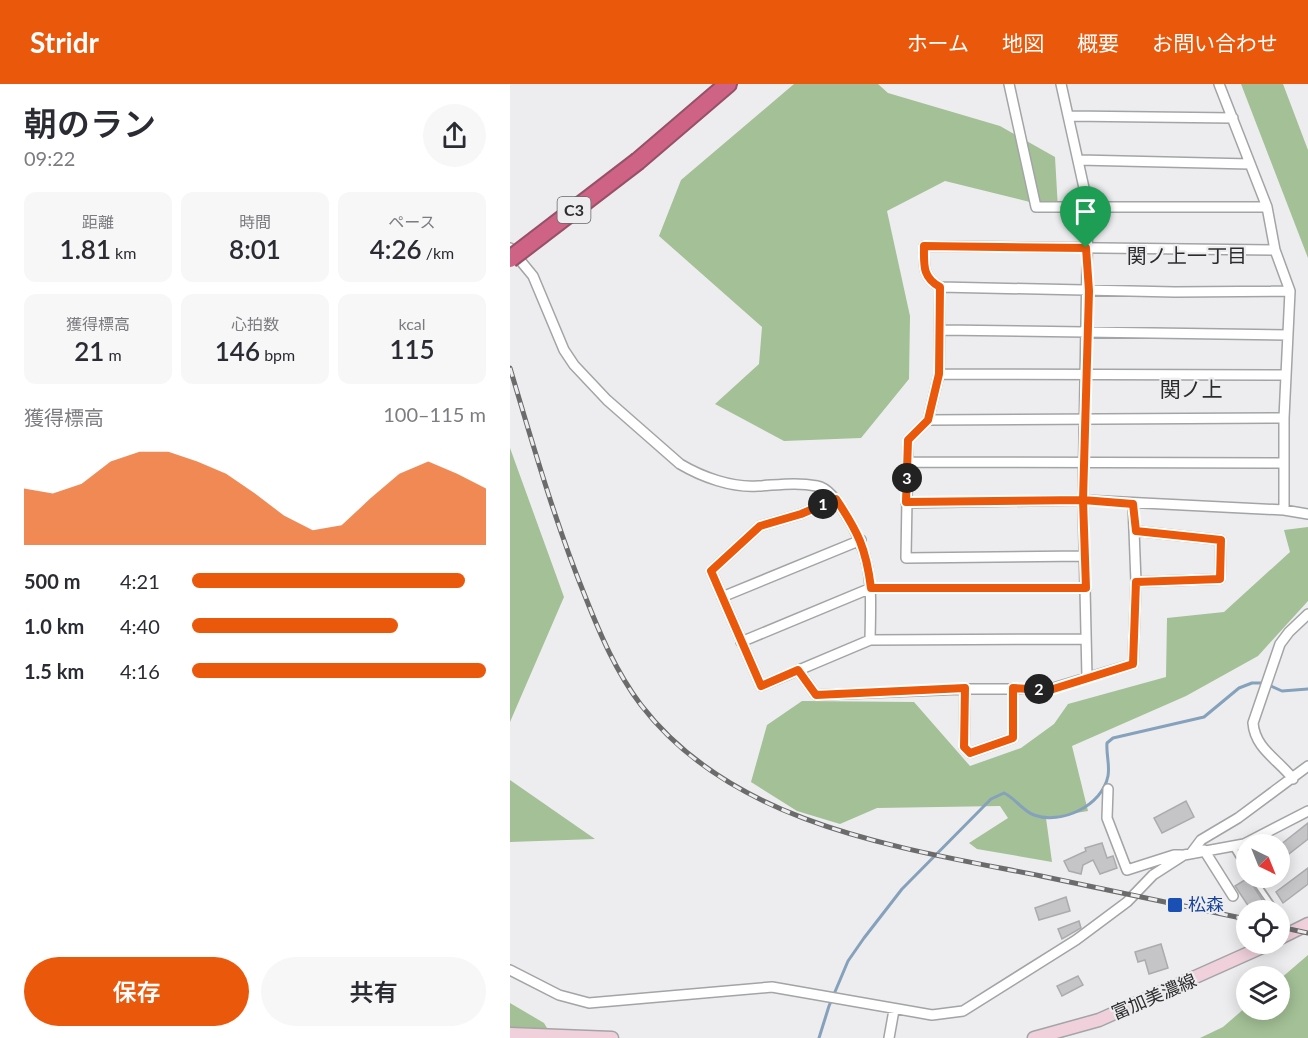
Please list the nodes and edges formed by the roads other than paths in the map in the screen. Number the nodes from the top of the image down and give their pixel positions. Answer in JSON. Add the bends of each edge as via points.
{"nodes":[{"id":1,"x":728,"y":84,"type":"edge"},
{"id":2,"x":1010,"y":84,"type":"edge"},
{"id":3,"x":1061,"y":84,"type":"edge"},
{"id":4,"x":1220,"y":84,"type":"edge"},
{"id":5,"x":1069,"y":116,"type":"junction"},
{"id":6,"x":1233,"y":118,"type":"junction"},
{"id":7,"x":1078,"y":160,"type":"junction"},
{"id":8,"x":1250,"y":164,"type":"junction"},
{"id":9,"x":1088,"y":206,"type":"junction"},
{"id":10,"x":1267,"y":207,"type":"junction"},
{"id":11,"x":510,"y":248,"type":"edge"},
{"id":12,"x":1086,"y":248,"type":"junction"},
{"id":13,"x":1275,"y":250,"type":"junction"},
{"id":14,"x":510,"y":260,"type":"edge"},
{"id":15,"x":940,"y":287,"type":"junction"},
{"id":16,"x":1089,"y":291,"type":"junction"},
{"id":17,"x":1290,"y":291,"type":"junction"},
{"id":18,"x":941,"y":330,"type":"junction"},
{"id":19,"x":1087,"y":331,"type":"junction"},
{"id":20,"x":1288,"y":335,"type":"junction"},
{"id":21,"x":939,"y":374,"type":"junction"},
{"id":22,"x":1085,"y":375,"type":"junction"},
{"id":23,"x":1286,"y":375,"type":"junction"},
{"id":24,"x":1084,"y":417,"type":"junction"},
{"id":25,"x":1284,"y":418,"type":"junction"},
{"id":26,"x":928,"y":420,"type":"junction"},
{"id":27,"x":1084,"y":460,"type":"junction"},
{"id":28,"x":908,"y":462,"type":"junction"},
{"id":29,"x":1283,"y":463,"type":"junction"},
{"id":30,"x":836,"y":499,"type":"junction"},
{"id":31,"x":1083,"y":500,"type":"junction"},
{"id":32,"x":906,"y":502,"type":"junction"},
{"id":33,"x":1133,"y":504,"type":"junction"},
{"id":34,"x":1284,"y":510,"type":"junction"},
{"id":35,"x":1308,"y":514,"type":"edge"},
{"id":36,"x":1136,"y":531,"type":"junction"},
{"id":37,"x":861,"y":540,"type":"junction"},
{"id":38,"x":1085,"y":556,"type":"junction"},
{"id":39,"x":1136,"y":582,"type":"junction"},
{"id":40,"x":871,"y":588,"type":"junction"},
{"id":41,"x":1086,"y":588,"type":"junction"},
{"id":42,"x":722,"y":597,"type":"junction"},
{"id":43,"x":1308,"y":614,"type":"edge"},
{"id":44,"x":1085,"y":639,"type":"junction"},
{"id":45,"x":870,"y":640,"type":"junction"},
{"id":46,"x":741,"y":642,"type":"junction"},
{"id":47,"x":798,"y":670,"type":"junction"},
{"id":48,"x":1087,"y":677,"type":"junction"},
{"id":49,"x":965,"y":688,"type":"junction"},
{"id":50,"x":1013,"y":688,"type":"junction"},
{"id":51,"x":1308,"y":766,"type":"edge"},
{"id":52,"x":1293,"y":779,"type":"junction"},
{"id":53,"x":1108,"y":789,"type":"dead end"},
{"id":54,"x":1308,"y":811,"type":"edge"},
{"id":55,"x":1233,"y":847,"type":"junction"},
{"id":56,"x":1204,"y":850,"type":"junction"},
{"id":57,"x":1236,"y":852,"type":"edge"},
{"id":58,"x":1188,"y":854,"type":"junction"},
{"id":59,"x":1233,"y":896,"type":"dead end"},
{"id":60,"x":1308,"y":924,"type":"edge"},
{"id":61,"x":1290,"y":933,"type":"edge"},
{"id":62,"x":1247,"y":954,"type":"edge"},
{"id":63,"x":510,"y":970,"type":"edge"},
{"id":64,"x":894,"y":1010,"type":"junction"},
{"id":65,"x":510,"y":1034,"type":"edge"},
{"id":66,"x":612,"y":1038,"type":"edge"},
{"id":67,"x":889,"y":1038,"type":"edge"},
{"id":68,"x":1034,"y":1038,"type":"edge"}],
"edges":[{"from":1,"to":14,"type":"highway","number":"C3","bridge":true,"via":[[638,161]]},
{"from":2,"to":9,"type":"street","via":[[1036,207]]},
{"from":3,"to":5,"type":"street"},
{"from":4,"to":6,"type":"street"},
{"from":5,"to":6,"type":"street"},
{"from":5,"to":7,"type":"street"},
{"from":6,"to":8,"type":"street"},
{"from":7,"to":8,"type":"street"},
{"from":7,"to":9,"type":"street"},
{"from":8,"to":10,"type":"street"},
{"from":9,"to":10,"type":"street"},
{"from":9,"to":12,"type":"street"},
{"from":10,"to":13,"type":"street"},
{"from":11,"to":30,"type":"street","via":[[533,276],[574,365],[607,400],[680,464],[739,486],[820,486]]},
{"from":12,"to":13,"type":"street"},
{"from":12,"to":15,"type":"street","via":[[924,246],[924,271],[930,282]]},
{"from":12,"to":16,"type":"street"},
{"from":13,"to":17,"type":"street"},
{"from":15,"to":16,"type":"street"},
{"from":15,"to":18,"type":"street"},
{"from":16,"to":17,"type":"street"},
{"from":16,"to":19,"type":"street"},
{"from":17,"to":20,"type":"street"},
{"from":18,"to":19,"type":"street"},
{"from":18,"to":21,"type":"street"},
{"from":19,"to":20,"type":"street"},
{"from":19,"to":22,"type":"street"},
{"from":20,"to":23,"type":"street"},
{"from":21,"to":22,"type":"street"},
{"from":21,"to":26,"type":"street"},
{"from":22,"to":23,"type":"street"},
{"from":22,"to":24,"type":"street"},
{"from":23,"to":25,"type":"street"},
{"from":24,"to":25,"type":"street"},
{"from":24,"to":26,"type":"street"},
{"from":24,"to":27,"type":"street"},
{"from":25,"to":29,"type":"street"},
{"from":26,"to":28,"type":"street","via":[[908,440]]},
{"from":27,"to":28,"type":"street"},
{"from":27,"to":29,"type":"street"},
{"from":27,"to":31,"type":"street"},
{"from":28,"to":32,"type":"street"},
{"from":29,"to":34,"type":"street"},
{"from":30,"to":37,"type":"street"},
{"from":30,"to":42,"type":"street","via":[[760,526],[711,571]]},
{"from":31,"to":32,"type":"street"},
{"from":31,"to":33,"type":"street"},
{"from":31,"to":38,"type":"street"},
{"from":32,"to":38,"type":"street","via":[[906,558]]},
{"from":33,"to":34,"type":"street"},
{"from":33,"to":36,"type":"street"},
{"from":34,"to":35,"type":"street"},
{"from":36,"to":39,"type":"street"},
{"from":36,"to":39,"type":"street","via":[[1221,540],[1220,579]]},
{"from":37,"to":40,"type":"street"},
{"from":37,"to":42,"type":"street"},
{"from":38,"to":41,"type":"street"},
{"from":39,"to":48,"type":"street","via":[[1133,664]]},
{"from":40,"to":41,"type":"street"},
{"from":40,"to":45,"type":"street"},
{"from":40,"to":46,"type":"street"},
{"from":41,"to":44,"type":"street"},
{"from":42,"to":46,"type":"street"},
{"from":43,"to":52,"type":"street","via":[[1280,644],[1253,723],[1254,736]]},
{"from":44,"to":45,"type":"street"},
{"from":44,"to":48,"type":"street"},
{"from":45,"to":47,"type":"street"},
{"from":46,"to":47,"type":"street","via":[[761,686]]},
{"from":47,"to":49,"type":"street","via":[[816,695]]},
{"from":48,"to":50,"type":"street","via":[[1050,690]]},
{"from":49,"to":50,"type":"street"},
{"from":49,"to":50,"type":"street","via":[[964,747],[970,753],[1013,738]]},
{"from":51,"to":52,"type":"street"},
{"from":52,"to":58,"type":"street","via":[[1201,840]]},
{"from":53,"to":58,"type":"street","via":[[1107,818],[1127,870]]},
{"from":54,"to":55,"type":"street","via":[[1255,840]]},
{"from":55,"to":56,"type":"street"},
{"from":55,"to":57,"type":"lane"},
{"from":56,"to":58,"type":"street"},
{"from":56,"to":59,"type":"street"},
{"from":58,"to":64,"type":"street","via":[[1153,875],[1127,902],[1083,935],[963,1011],[932,1015]]},
{"from":60,"to":61,"type":"main road"},
{"from":62,"to":68,"type":"main road","name":"富加美濃線","via":[[1130,1008]]},
{"from":63,"to":64,"type":"street","via":[[559,995],[599,1004],[772,987]]},
{"from":64,"to":67,"type":"street"},
{"from":65,"to":66,"type":"main road"}]}
